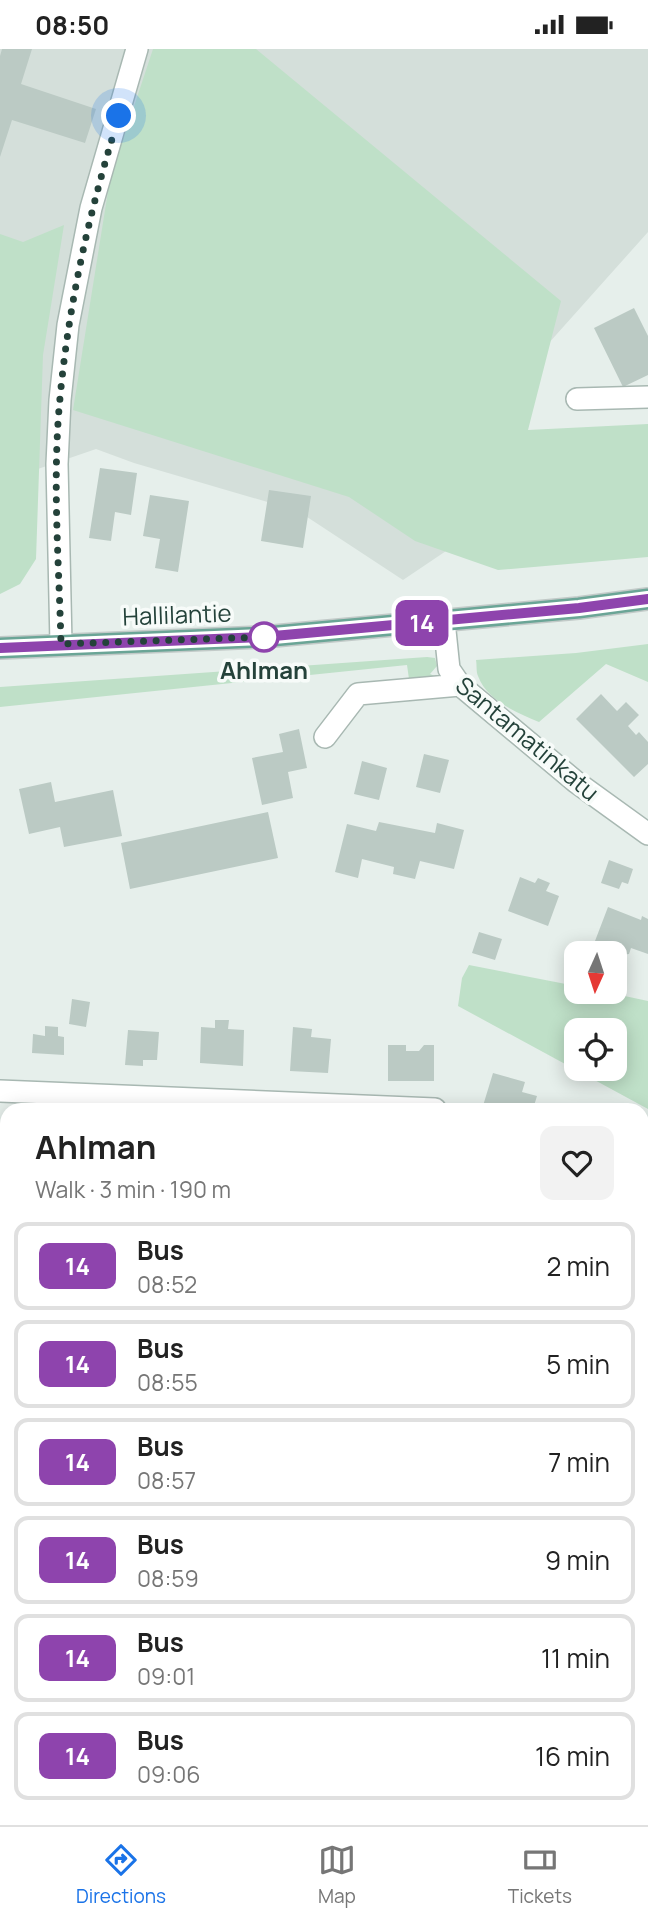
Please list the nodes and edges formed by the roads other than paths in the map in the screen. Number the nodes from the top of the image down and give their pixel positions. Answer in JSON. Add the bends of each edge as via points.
{"nodes":[{"id":1,"x":137,"y":49,"type":"edge"},
{"id":2,"x":648,"y":397,"type":"edge"},
{"id":3,"x":577,"y":398,"type":"dead end"},
{"id":4,"x":648,"y":599,"type":"edge"},
{"id":5,"x":444,"y":621,"type":"junction"},
{"id":6,"x":61,"y":644,"type":"junction"},
{"id":7,"x":0,"y":649,"type":"edge"},
{"id":8,"x":460,"y":685,"type":"junction"},
{"id":9,"x":325,"y":737,"type":"dead end"},
{"id":10,"x":648,"y":834,"type":"edge"},
{"id":11,"x":0,"y":1091,"type":"edge"},
{"id":12,"x":242,"y":1103,"type":"edge"}],
"edges":[{"from":1,"to":6,"type":"street","via":[[91,208],[68,325],[57,464]]},
{"from":2,"to":3,"type":"street"},
{"from":4,"to":5,"type":"main road","name":"Hallilantie"},
{"from":5,"to":6,"type":"main road","name":"Hallilantie","via":[[263,637]]},
{"from":5,"to":8,"type":"street","name":"Santamatinkatu","via":[[449,669]]},
{"from":6,"to":7,"type":"main road","name":"Hallilantie"},
{"from":8,"to":9,"type":"street","via":[[358,694]]},
{"from":8,"to":10,"type":"street","name":"Santamatinkatu","via":[[576,782]]},
{"from":11,"to":12,"type":"street"}]}
